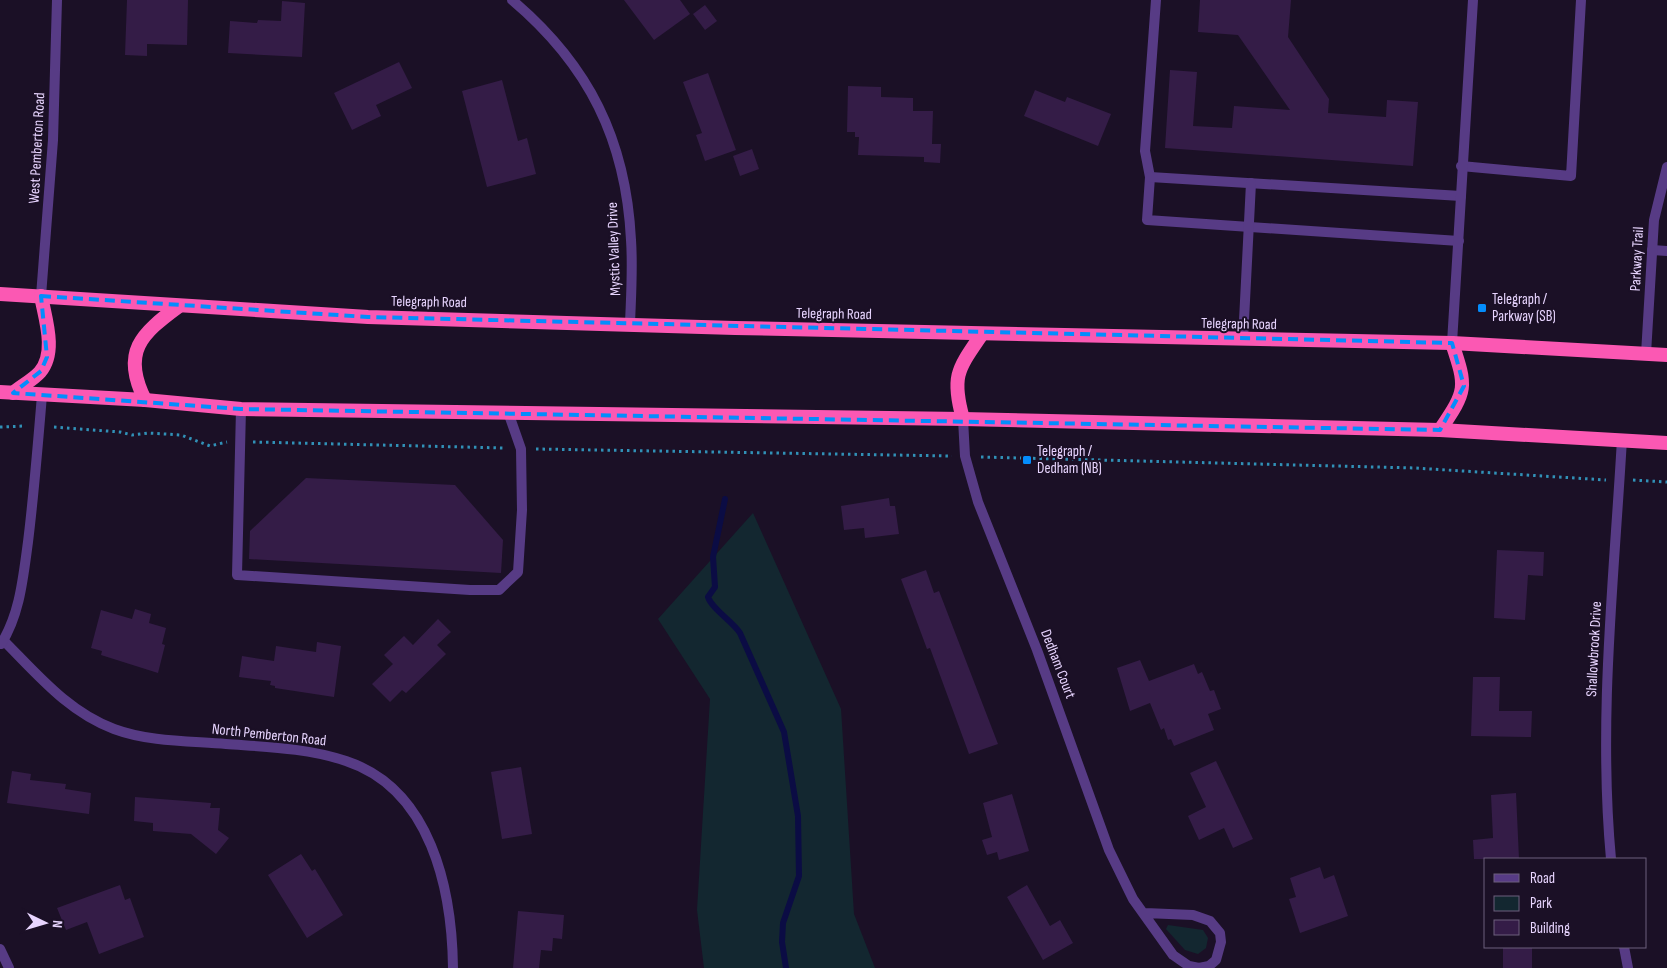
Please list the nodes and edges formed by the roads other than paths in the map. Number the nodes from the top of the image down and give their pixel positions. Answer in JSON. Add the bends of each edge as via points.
{"nodes":[{"id":1,"x":57,"y":0,"type":"edge"},
{"id":2,"x":512,"y":0,"type":"edge"},
{"id":3,"x":1156,"y":0,"type":"edge"},
{"id":4,"x":1473,"y":0,"type":"edge"},
{"id":5,"x":1581,"y":0,"type":"edge"},
{"id":6,"x":1461,"y":166,"type":"junction"},
{"id":7,"x":1667,"y":167,"type":"edge"},
{"id":8,"x":1150,"y":177,"type":"junction"},
{"id":9,"x":1251,"y":183,"type":"junction"},
{"id":10,"x":1461,"y":196,"type":"junction"},
{"id":11,"x":1248,"y":227,"type":"junction"},
{"id":12,"x":1458,"y":241,"type":"junction"},
{"id":13,"x":1652,"y":250,"type":"junction"},
{"id":14,"x":1667,"y":251,"type":"edge"},
{"id":15,"x":0,"y":294,"type":"edge"},
{"id":16,"x":41,"y":296,"type":"junction"},
{"id":17,"x":179,"y":306,"type":"junction"},
{"id":18,"x":630,"y":324,"type":"junction"},
{"id":19,"x":982,"y":334,"type":"junction"},
{"id":20,"x":1243,"y":340,"type":"junction"},
{"id":21,"x":1452,"y":343,"type":"junction"},
{"id":22,"x":1646,"y":354,"type":"junction"},
{"id":23,"x":1667,"y":355,"type":"edge"},
{"id":24,"x":6,"y":392,"type":"edge"},
{"id":25,"x":42,"y":395,"type":"junction"},
{"id":26,"x":145,"y":400,"type":"junction"},
{"id":27,"x":241,"y":409,"type":"junction"},
{"id":28,"x":508,"y":412,"type":"junction"},
{"id":29,"x":963,"y":419,"type":"junction"},
{"id":30,"x":1440,"y":430,"type":"junction"},
{"id":31,"x":1622,"y":440,"type":"junction"},
{"id":32,"x":1667,"y":442,"type":"edge"},
{"id":33,"x":2,"y":643,"type":"edge"},
{"id":34,"x":1611,"y":858,"type":"edge"},
{"id":35,"x":1145,"y":913,"type":"junction"},
{"id":36,"x":1624,"y":948,"type":"edge"},
{"id":37,"x":0,"y":949,"type":"edge"},
{"id":38,"x":9,"y":968,"type":"edge"},
{"id":39,"x":453,"y":968,"type":"edge"},
{"id":40,"x":1628,"y":968,"type":"edge"}],
"edges":[{"from":1,"to":16,"type":"street","name":"West Pemberton Road","via":[[53,140]]},
{"from":2,"to":18,"type":"street","name":"Mystic Valley Drive","via":[[565,52],[590,88],[614,140],[630,215]]},
{"from":3,"to":8,"type":"street","via":[[1145,151]]},
{"from":4,"to":6,"type":"street"},
{"from":5,"to":6,"type":"street","via":[[1571,176]]},
{"from":6,"to":10,"type":"street"},
{"from":7,"to":13,"type":"street","name":"Parkway Trail","via":[[1654,220]]},
{"from":8,"to":9,"type":"street"},
{"from":8,"to":11,"type":"street","via":[[1148,220]]},
{"from":9,"to":10,"type":"street"},
{"from":9,"to":11,"type":"street"},
{"from":10,"to":12,"type":"street"},
{"from":11,"to":12,"type":"street"},
{"from":11,"to":20,"type":"street"},
{"from":12,"to":21,"type":"street"},
{"from":13,"to":14,"type":"street"},
{"from":13,"to":22,"type":"street","name":"Parkway Trail"},
{"from":15,"to":16,"type":"highway","name":"Telegraph Road"},
{"from":16,"to":17,"type":"highway","name":"Telegraph Road"},
{"from":16,"to":24,"type":"highway","via":[[48,335],[48,357],[41,371]]},
{"from":17,"to":18,"type":"highway","name":"Telegraph Road","via":[[368,317]]},
{"from":17,"to":26,"type":"highway","via":[[145,333],[136,352],[137,384]]},
{"from":18,"to":19,"type":"highway","name":"Telegraph Road"},
{"from":19,"to":20,"type":"highway","name":"Telegraph Road"},
{"from":19,"to":29,"type":"highway","via":[[962,364],[957,380],[956,395]]},
{"from":20,"to":21,"type":"highway","name":"Telegraph Road"},
{"from":21,"to":22,"type":"highway","name":"Telegraph Road"},
{"from":21,"to":30,"type":"highway","via":[[1464,386],[1461,398]]},
{"from":22,"to":23,"type":"highway","name":"Telegraph Road"},
{"from":24,"to":25,"type":"highway"},
{"from":25,"to":26,"type":"highway"},
{"from":25,"to":33,"type":"street","via":[[24,576],[19,602]]},
{"from":26,"to":27,"type":"highway"},
{"from":27,"to":28,"type":"highway"},
{"from":27,"to":28,"type":"street","via":[[236,576],[470,590],[499,590],[518,572],[521,449]]},
{"from":28,"to":29,"type":"highway"},
{"from":29,"to":30,"type":"highway"},
{"from":29,"to":35,"type":"street","name":"Dedham Court","via":[[965,456],[978,502],[1044,669],[1109,850],[1133,899]]},
{"from":30,"to":31,"type":"highway"},
{"from":31,"to":32,"type":"highway"},
{"from":31,"to":34,"type":"street","name":"Shallowbrook Drive","via":[[1607,688],[1606,792]]},
{"from":33,"to":39,"type":"street","name":"North Pemberton Road","via":[[71,706],[116,730],[154,738],[313,753],[345,760],[380,777],[410,807],[435,852],[449,913]]},
{"from":35,"to":35,"type":"street","name":"Dedham Court","via":[[1193,915],[1210,921],[1220,933],[1216,960],[1199,968],[1180,962]]},
{"from":36,"to":40,"type":"street"},
{"from":37,"to":38,"type":"street"}]}
